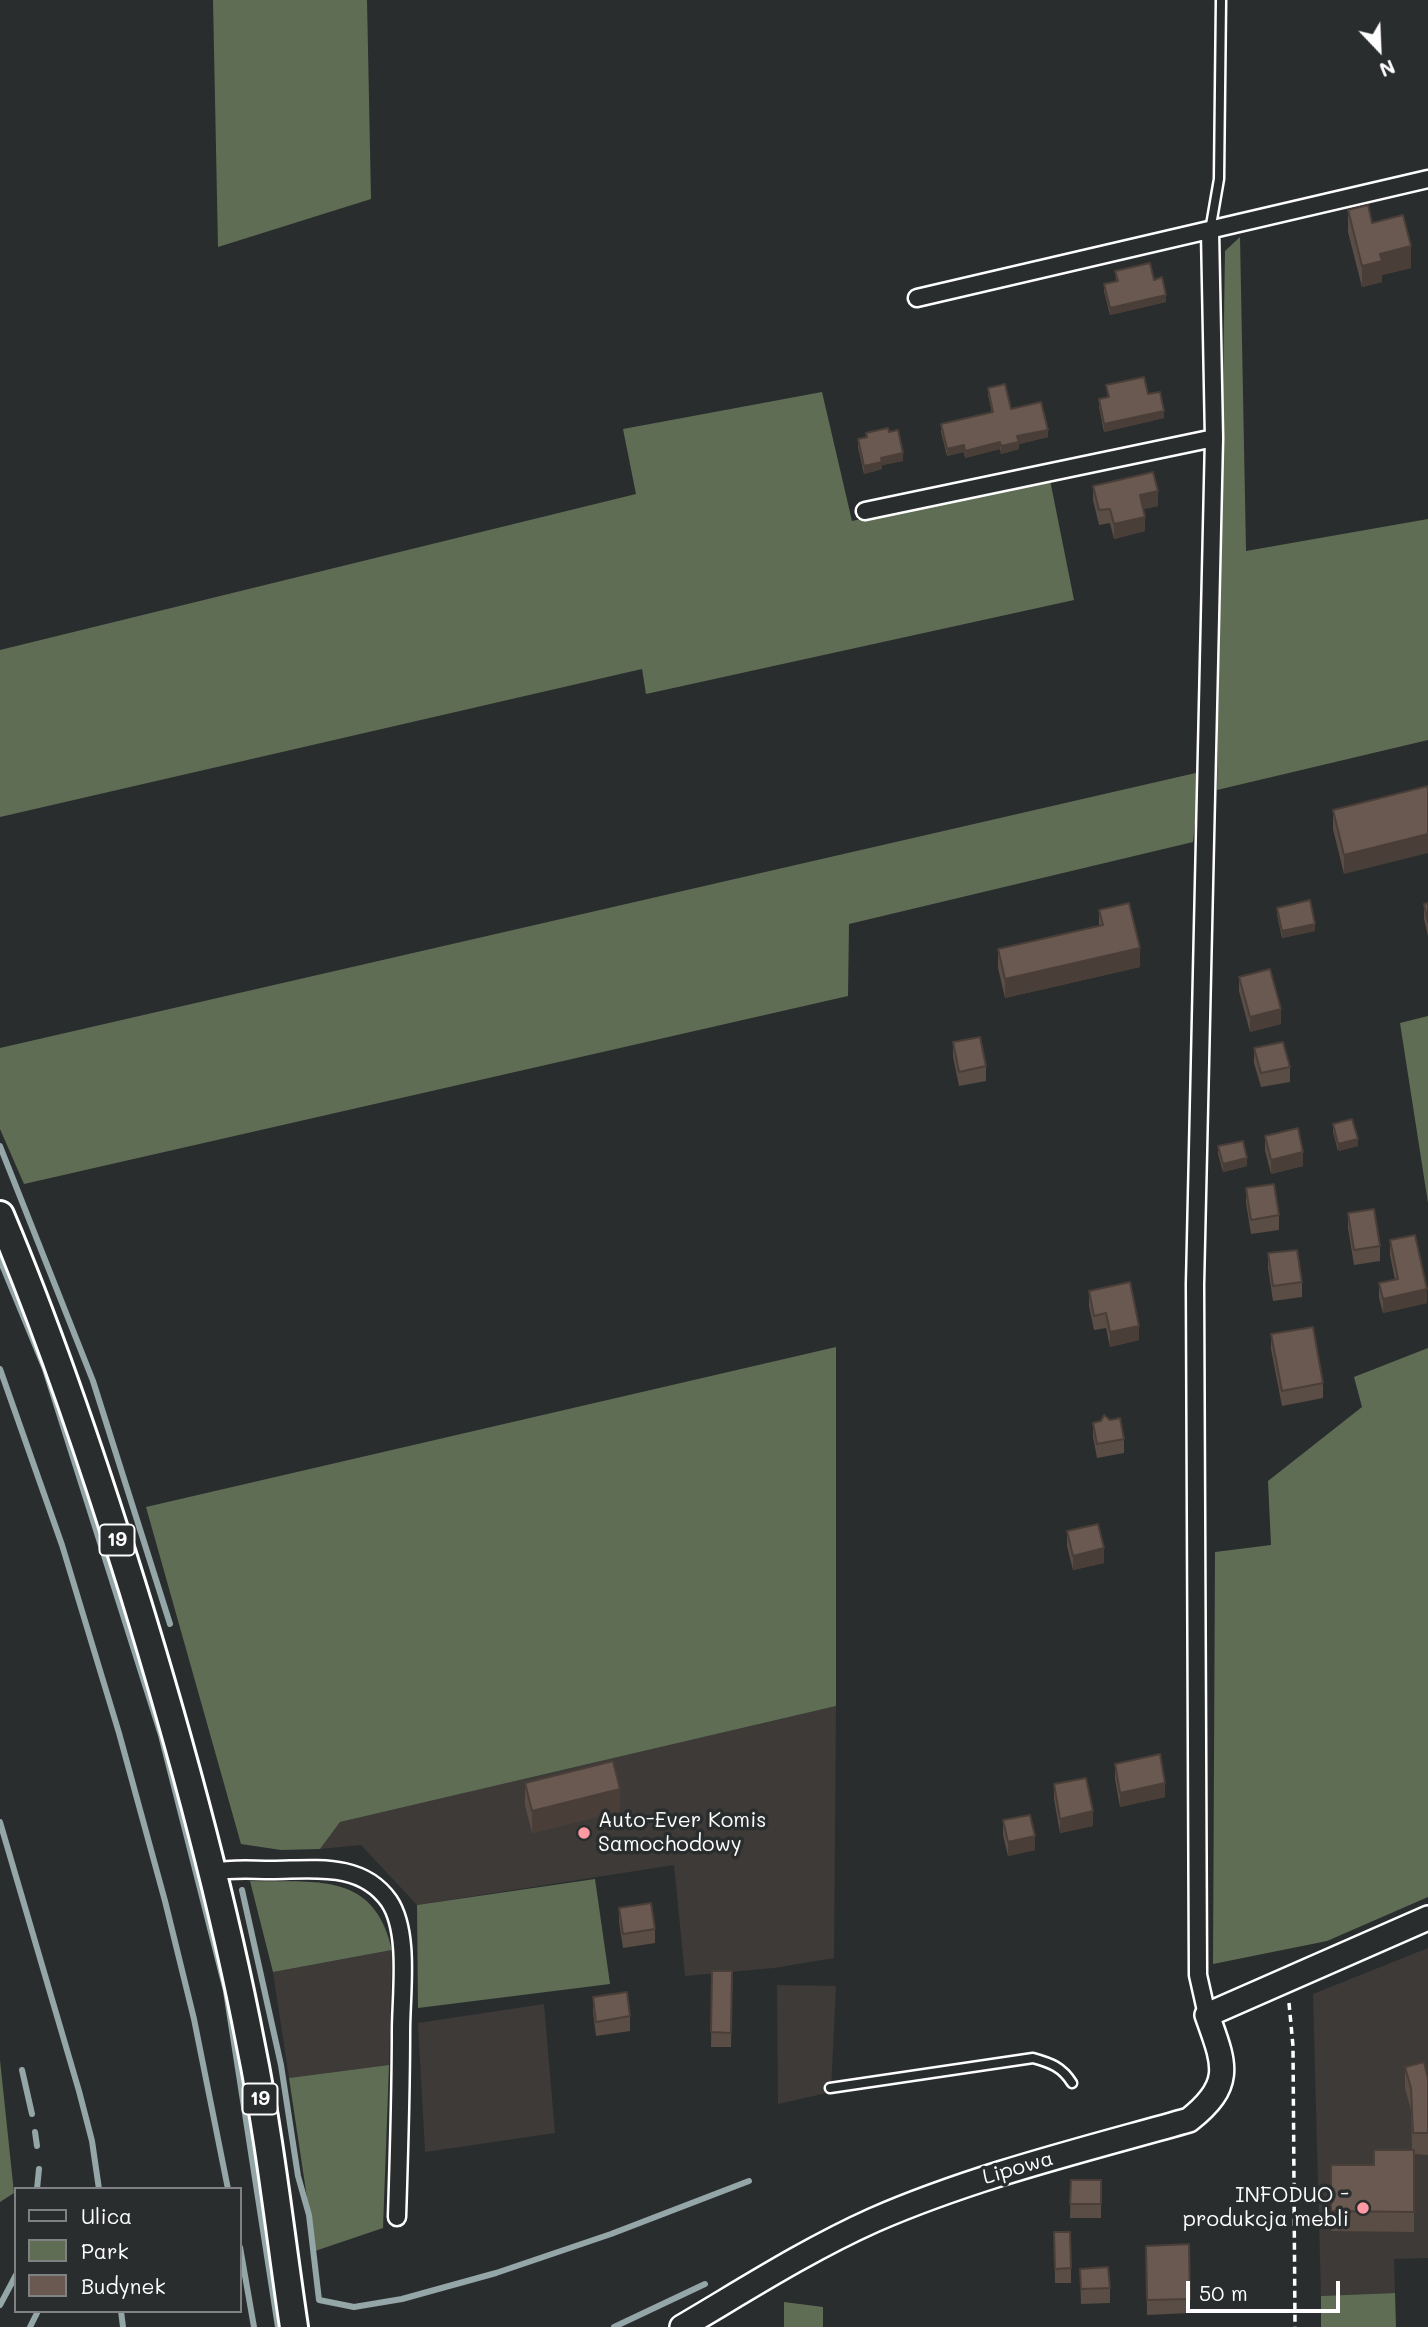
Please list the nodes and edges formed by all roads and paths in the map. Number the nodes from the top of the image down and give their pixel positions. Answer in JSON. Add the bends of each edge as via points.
{"nodes":[{"id":1,"x":1221,"y":0,"type":"edge"},
{"id":2,"x":1428,"y":179,"type":"edge"},
{"id":3,"x":1210,"y":230,"type":"junction"},
{"id":4,"x":917,"y":298,"type":"dead end"},
{"id":5,"x":1214,"y":438,"type":"junction"},
{"id":6,"x":865,"y":511,"type":"dead end"},
{"id":7,"x":0,"y":1215,"type":"edge"},
{"id":8,"x":214,"y":1872,"type":"junction"},
{"id":9,"x":1428,"y":1918,"type":"edge"},
{"id":10,"x":1286,"y":1980,"type":"junction"},
{"id":11,"x":1207,"y":2015,"type":"junction"},
{"id":12,"x":1073,"y":2083,"type":"dead end"},
{"id":13,"x":830,"y":2088,"type":"dead end"},
{"id":14,"x":397,"y":2217,"type":"dead end"},
{"id":15,"x":294,"y":2327,"type":"edge"},
{"id":16,"x":682,"y":2327,"type":"edge"},
{"id":17,"x":1295,"y":2327,"type":"edge"}],
"edges":[{"from":1,"to":3,"type":"lane","via":[[1219,180]]},
{"from":2,"to":3,"type":"street"},
{"from":3,"to":4,"type":"street"},
{"from":3,"to":5,"type":"street"},
{"from":5,"to":6,"type":"street"},
{"from":5,"to":11,"type":"street","via":[[1195,1284],[1198,1975]]},
{"from":7,"to":8,"type":"highway","number":"19","via":[[95,1469],[172,1715]]},
{"from":8,"to":14,"type":"street","via":[[332,1868],[374,1886],[396,1915],[403,1969]]},
{"from":8,"to":15,"type":"highway","number":"19","via":[[252,2049]]},
{"from":9,"to":10,"type":"main road"},
{"from":10,"to":11,"type":"main road"},
{"from":10,"to":17,"type":"path","via":[[1293,2046]]},
{"from":11,"to":16,"type":"main road","name":"Lipowa","via":[[1223,2068],[1219,2087],[1189,2120],[960,2186],[871,2221],[745,2287]]},
{"from":12,"to":13,"type":"lane","via":[[1054,2064],[1033,2058]]}]}
